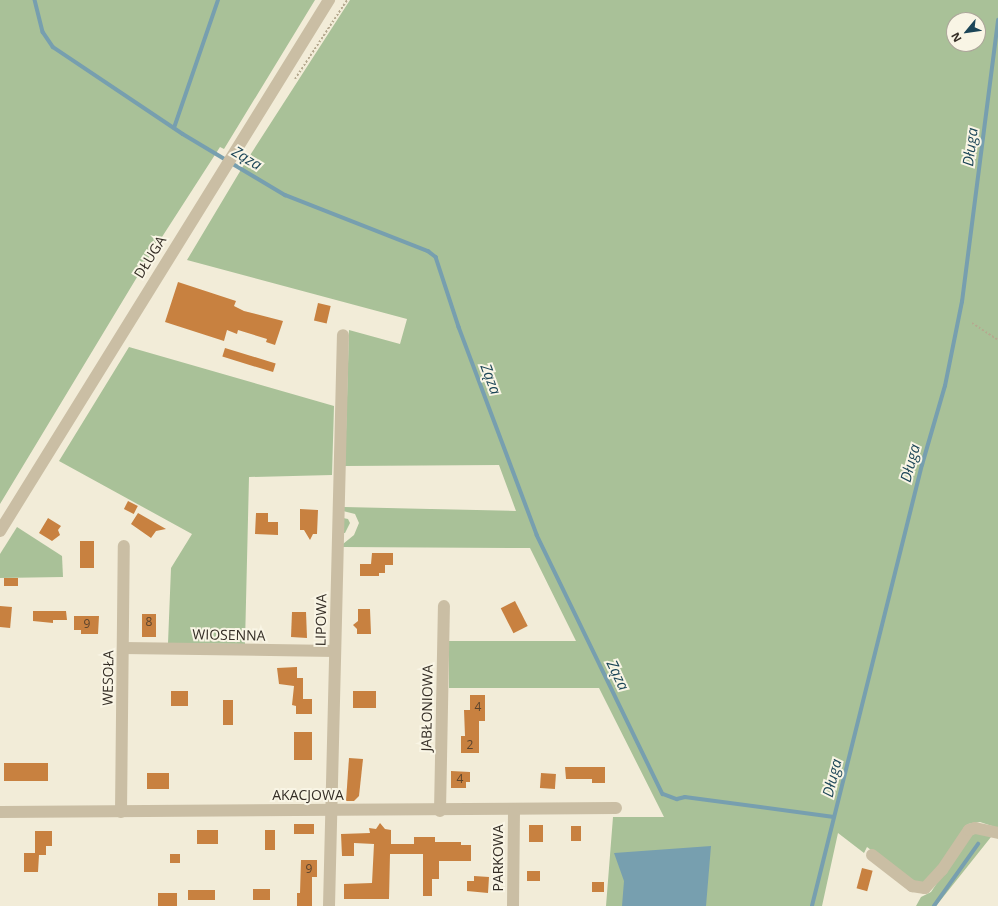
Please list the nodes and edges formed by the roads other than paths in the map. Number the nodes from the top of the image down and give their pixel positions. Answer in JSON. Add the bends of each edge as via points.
{"nodes":[{"id":1,"x":329,"y":0,"type":"edge"},
{"id":2,"x":343,"y":335,"type":"dead end"},
{"id":3,"x":0,"y":531,"type":"edge"},
{"id":4,"x":124,"y":546,"type":"dead end"},
{"id":5,"x":444,"y":606,"type":"dead end"},
{"id":6,"x":123,"y":648,"type":"junction"},
{"id":7,"x":335,"y":651,"type":"junction"},
{"id":8,"x":616,"y":808,"type":"dead end"},
{"id":9,"x":331,"y":809,"type":"junction"},
{"id":10,"x":514,"y":809,"type":"junction"},
{"id":11,"x":440,"y":810,"type":"junction"},
{"id":12,"x":0,"y":812,"type":"edge"},
{"id":13,"x":121,"y":812,"type":"junction"},
{"id":14,"x":998,"y":833,"type":"edge"},
{"id":15,"x":872,"y":855,"type":"dead end"},
{"id":16,"x":329,"y":906,"type":"edge"},
{"id":17,"x":513,"y":906,"type":"edge"}],
"edges":[{"from":1,"to":3,"type":"street","name":"DŁUGA","via":[[233,151]]},
{"from":2,"to":7,"type":"street","name":"LIPOWA"},
{"from":4,"to":6,"type":"street","name":"WESOŁA"},
{"from":5,"to":11,"type":"street","name":"JABŁONIOWA"},
{"from":6,"to":7,"type":"street","name":"WIOSENNA"},
{"from":6,"to":13,"type":"street","name":"WESOŁA"},
{"from":7,"to":9,"type":"street","name":"LIPOWA"},
{"from":8,"to":10,"type":"street","name":"AKACJOWA"},
{"from":9,"to":11,"type":"street","name":"AKACJOWA"},
{"from":9,"to":13,"type":"street","name":"AKACJOWA"},
{"from":9,"to":16,"type":"street","name":"LIPOWA"},
{"from":10,"to":11,"type":"street","name":"AKACJOWA"},
{"from":10,"to":17,"type":"street","name":"PARKOWA"},
{"from":12,"to":13,"type":"street","name":"AKACJOWA"},
{"from":14,"to":15,"type":"street","via":[[976,828],[969,830],[942,870],[925,888],[912,886]]}]}
